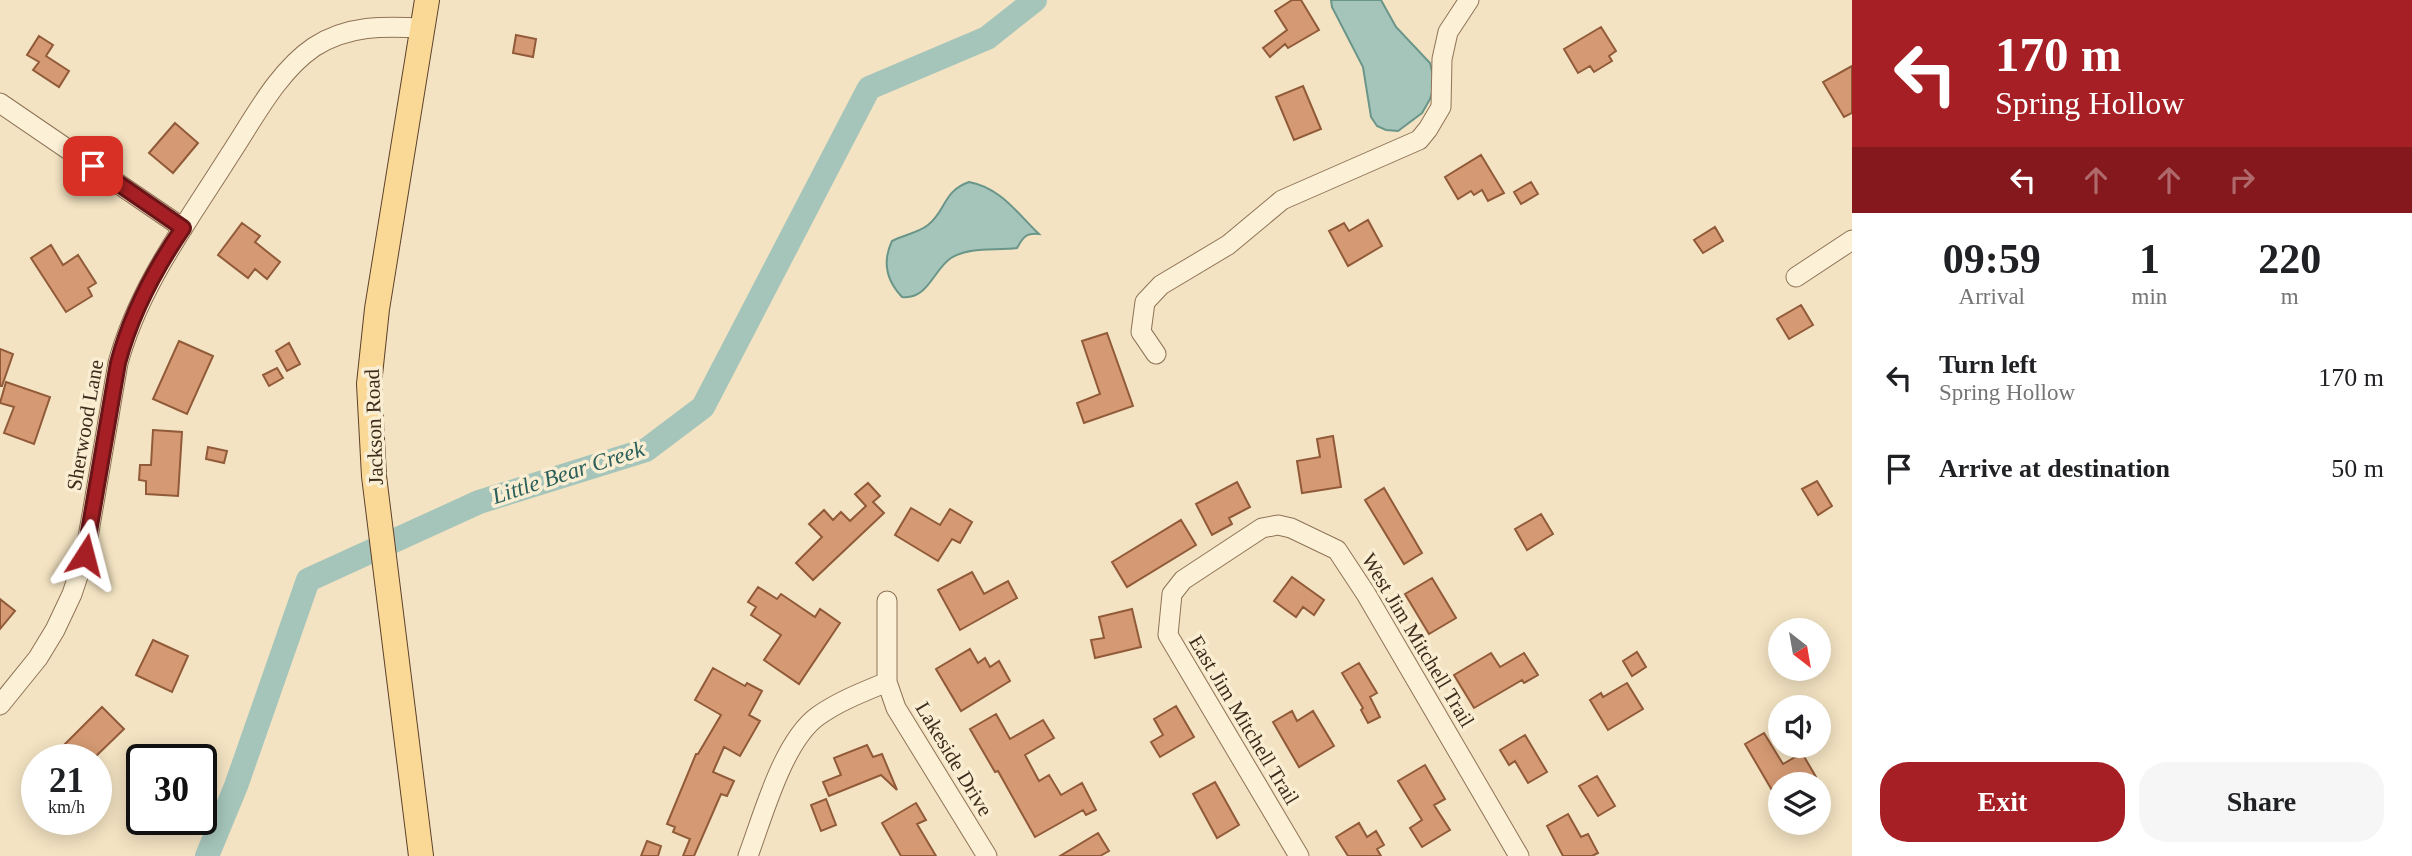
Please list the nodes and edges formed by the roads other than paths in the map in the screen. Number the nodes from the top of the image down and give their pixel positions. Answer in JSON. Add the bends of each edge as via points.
{"nodes":[{"id":1,"x":427,"y":0,"type":"edge"},
{"id":2,"x":1469,"y":0,"type":"edge"},
{"id":3,"x":422,"y":28,"type":"junction"},
{"id":4,"x":0,"y":103,"type":"edge"},
{"id":5,"x":183,"y":228,"type":"junction"},
{"id":6,"x":1852,"y":240,"type":"edge"},
{"id":7,"x":1796,"y":277,"type":"dead end"},
{"id":8,"x":1156,"y":354,"type":"dead end"},
{"id":9,"x":1230,"y":547,"type":"joint"},
{"id":10,"x":887,"y":601,"type":"dead end"},
{"id":11,"x":887,"y":682,"type":"junction"},
{"id":12,"x":0,"y":705,"type":"edge"},
{"id":13,"x":421,"y":856,"type":"edge"},
{"id":14,"x":748,"y":856,"type":"edge"},
{"id":15,"x":987,"y":856,"type":"edge"},
{"id":16,"x":1299,"y":856,"type":"edge"},
{"id":17,"x":1519,"y":856,"type":"edge"}],
"edges":[{"from":1,"to":3,"type":"main road","name":"Jackson Road"},
{"from":2,"to":8,"type":"street","via":[[1448,32],[1441,107],[1419,140],[1282,200],[1228,245],[1161,285],[1145,302],[1142,332]]},
{"from":3,"to":5,"type":"street","name":"Sherwood Lane","via":[[352,29],[312,48],[275,88]]},
{"from":3,"to":13,"type":"main road","name":"Jackson Road","via":[[369,384],[386,583]]},
{"from":4,"to":5,"type":"street"},
{"from":5,"to":12,"type":"street","name":"Sherwood Lane","via":[[138,305],[125,339],[85,555],[72,594],[38,658]]},
{"from":6,"to":7,"type":"street"},
{"from":9,"to":16,"type":"street","name":"East Jim Mitchell Trail","via":[[1183,580],[1172,594],[1168,635]]},
{"from":9,"to":17,"type":"street","name":"West Jim Mitchell Trail","via":[[1262,528],[1278,525],[1338,550]]},
{"from":10,"to":11,"type":"street"},
{"from":11,"to":14,"type":"street","via":[[815,718],[783,761]]},
{"from":11,"to":15,"type":"street","name":"Lakeside Drive","via":[[896,708]]}]}
